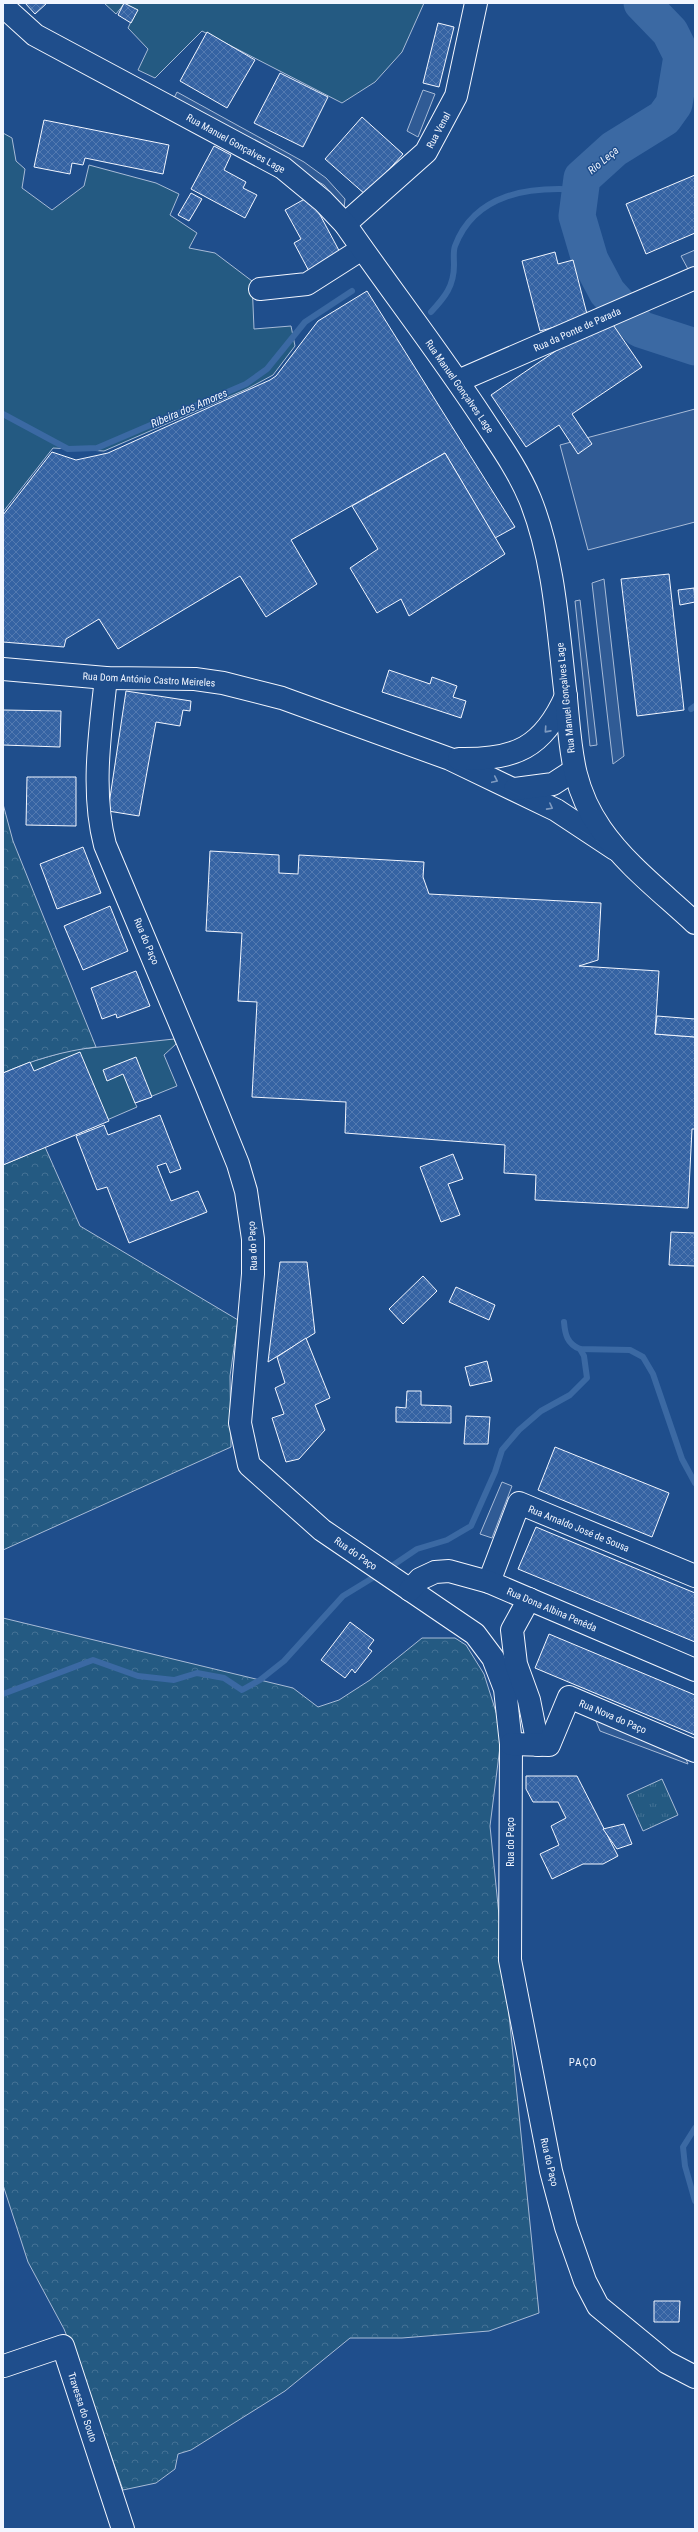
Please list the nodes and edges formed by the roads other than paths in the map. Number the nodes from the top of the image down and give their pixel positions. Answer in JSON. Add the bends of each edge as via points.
{"nodes":[{"id":1,"x":476,"y":3,"type":"edge"},
{"id":2,"x":3,"y":6,"type":"edge"},
{"id":3,"x":345,"y":224,"type":"junction"},
{"id":4,"x":362,"y":249,"type":"junction"},
{"id":5,"x":695,"y":278,"type":"edge"},
{"id":6,"x":260,"y":289,"type":"dead end"},
{"id":7,"x":458,"y":381,"type":"junction"},
{"id":8,"x":3,"y":669,"type":"edge"},
{"id":9,"x":106,"y":678,"type":"junction"},
{"id":10,"x":566,"y":696,"type":"junction"},
{"id":11,"x":450,"y":759,"type":"junction"},
{"id":12,"x":573,"y":771,"type":"junction"},
{"id":13,"x":515,"y":789,"type":"junction"},
{"id":14,"x":620,"y":852,"type":"junction"},
{"id":15,"x":695,"y":923,"type":"edge"},
{"id":16,"x":695,"y":1576,"type":"edge"},
{"id":17,"x":489,"y":1582,"type":"junction"},
{"id":18,"x":402,"y":1584,"type":"junction"},
{"id":19,"x":529,"y":1599,"type":"junction"},
{"id":20,"x":695,"y":1670,"type":"edge"},
{"id":21,"x":511,"y":1744,"type":"junction"},
{"id":22,"x":538,"y":1745,"type":"junction"},
{"id":23,"x":695,"y":1751,"type":"edge"},
{"id":24,"x":4,"y":2366,"type":"dead end"},
{"id":25,"x":695,"y":2377,"type":"edge"},
{"id":26,"x":123,"y":2529,"type":"edge"}],
"edges":[{"from":1,"to":3,"type":"street","name":"Rua Venal","via":[[456,96],[426,152]]},
{"from":2,"to":3,"type":"street","name":"Rua Manuel Gonçalves Lage","via":[[35,35],[283,168],[323,201]]},
{"from":3,"to":4,"type":"street","name":"Rua Manuel Gonçalves Lage"},
{"from":4,"to":6,"type":"street","via":[[307,284]]},
{"from":4,"to":7,"type":"street","name":"Rua Manuel Gonçalves Lage"},
{"from":5,"to":7,"type":"street","name":"Rua da Ponte de Parada"},
{"from":7,"to":10,"type":"street","name":"Rua Manuel Gonçalves Lage","via":[[513,465],[531,501],[551,576]]},
{"from":8,"to":9,"type":"street","name":"Rua Dom António Castro Meireles"},
{"from":9,"to":11,"type":"street","name":"Rua Dom António Castro Meireles","via":[[195,679],[250,689],[289,700]]},
{"from":9,"to":18,"type":"street","name":"Rua do Paço","via":[[97,802],[99,824],[105,845],[238,1164],[246,1191],[253,1239],[253,1274],[240,1423],[249,1465],[322,1530]]},
{"from":10,"to":11,"type":"street","name":"Rua Dom António Castro Meireles","one_way":true,"via":[[547,731],[525,747],[500,758]]},
{"from":10,"to":12,"type":"street","name":"Rua Manuel Gonçalves Lage"},
{"from":11,"to":13,"type":"street","name":"Rua Dom António Castro Meireles","one_way":true},
{"from":12,"to":13,"type":"street","via":[[553,784]]},
{"from":12,"to":14,"type":"street","name":"Rua Manuel Gonçalves Lage","via":[[601,829]]},
{"from":13,"to":14,"type":"street","name":"Rua Dom António Castro Meireles","one_way":true,"via":[[556,810]]},
{"from":14,"to":15,"type":"street","name":"Rua Manuel Gonçalves Lage"},
{"from":16,"to":17,"type":"street","name":"Rua Arnaldo José de Sousa","via":[[520,1503]]},
{"from":17,"to":18,"type":"street","name":"Rua Dona Albina Penêda","via":[[449,1571],[435,1572]]},
{"from":17,"to":19,"type":"street","name":"Rua Dona Albina Penêda"},
{"from":18,"to":21,"type":"street","name":"Rua do Paço","via":[[475,1634],[493,1658],[505,1689]]},
{"from":19,"to":20,"type":"street","name":"Rua Dona Albina Penêda"},
{"from":19,"to":22,"type":"street","via":[[512,1630],[516,1664],[529,1700]]},
{"from":21,"to":22,"type":"street"},
{"from":21,"to":25,"type":"street","name":"Rua do Paço","via":[[510,1960],[545,2140],[566,2227],[585,2281],[598,2306],[666,2362]]},
{"from":22,"to":23,"type":"street","name":"Rua Nova do Paço","via":[[549,1745],[569,1697]]},
{"from":24,"to":26,"type":"street","name":"Travessa do Souto","via":[[64,2346]]}]}
